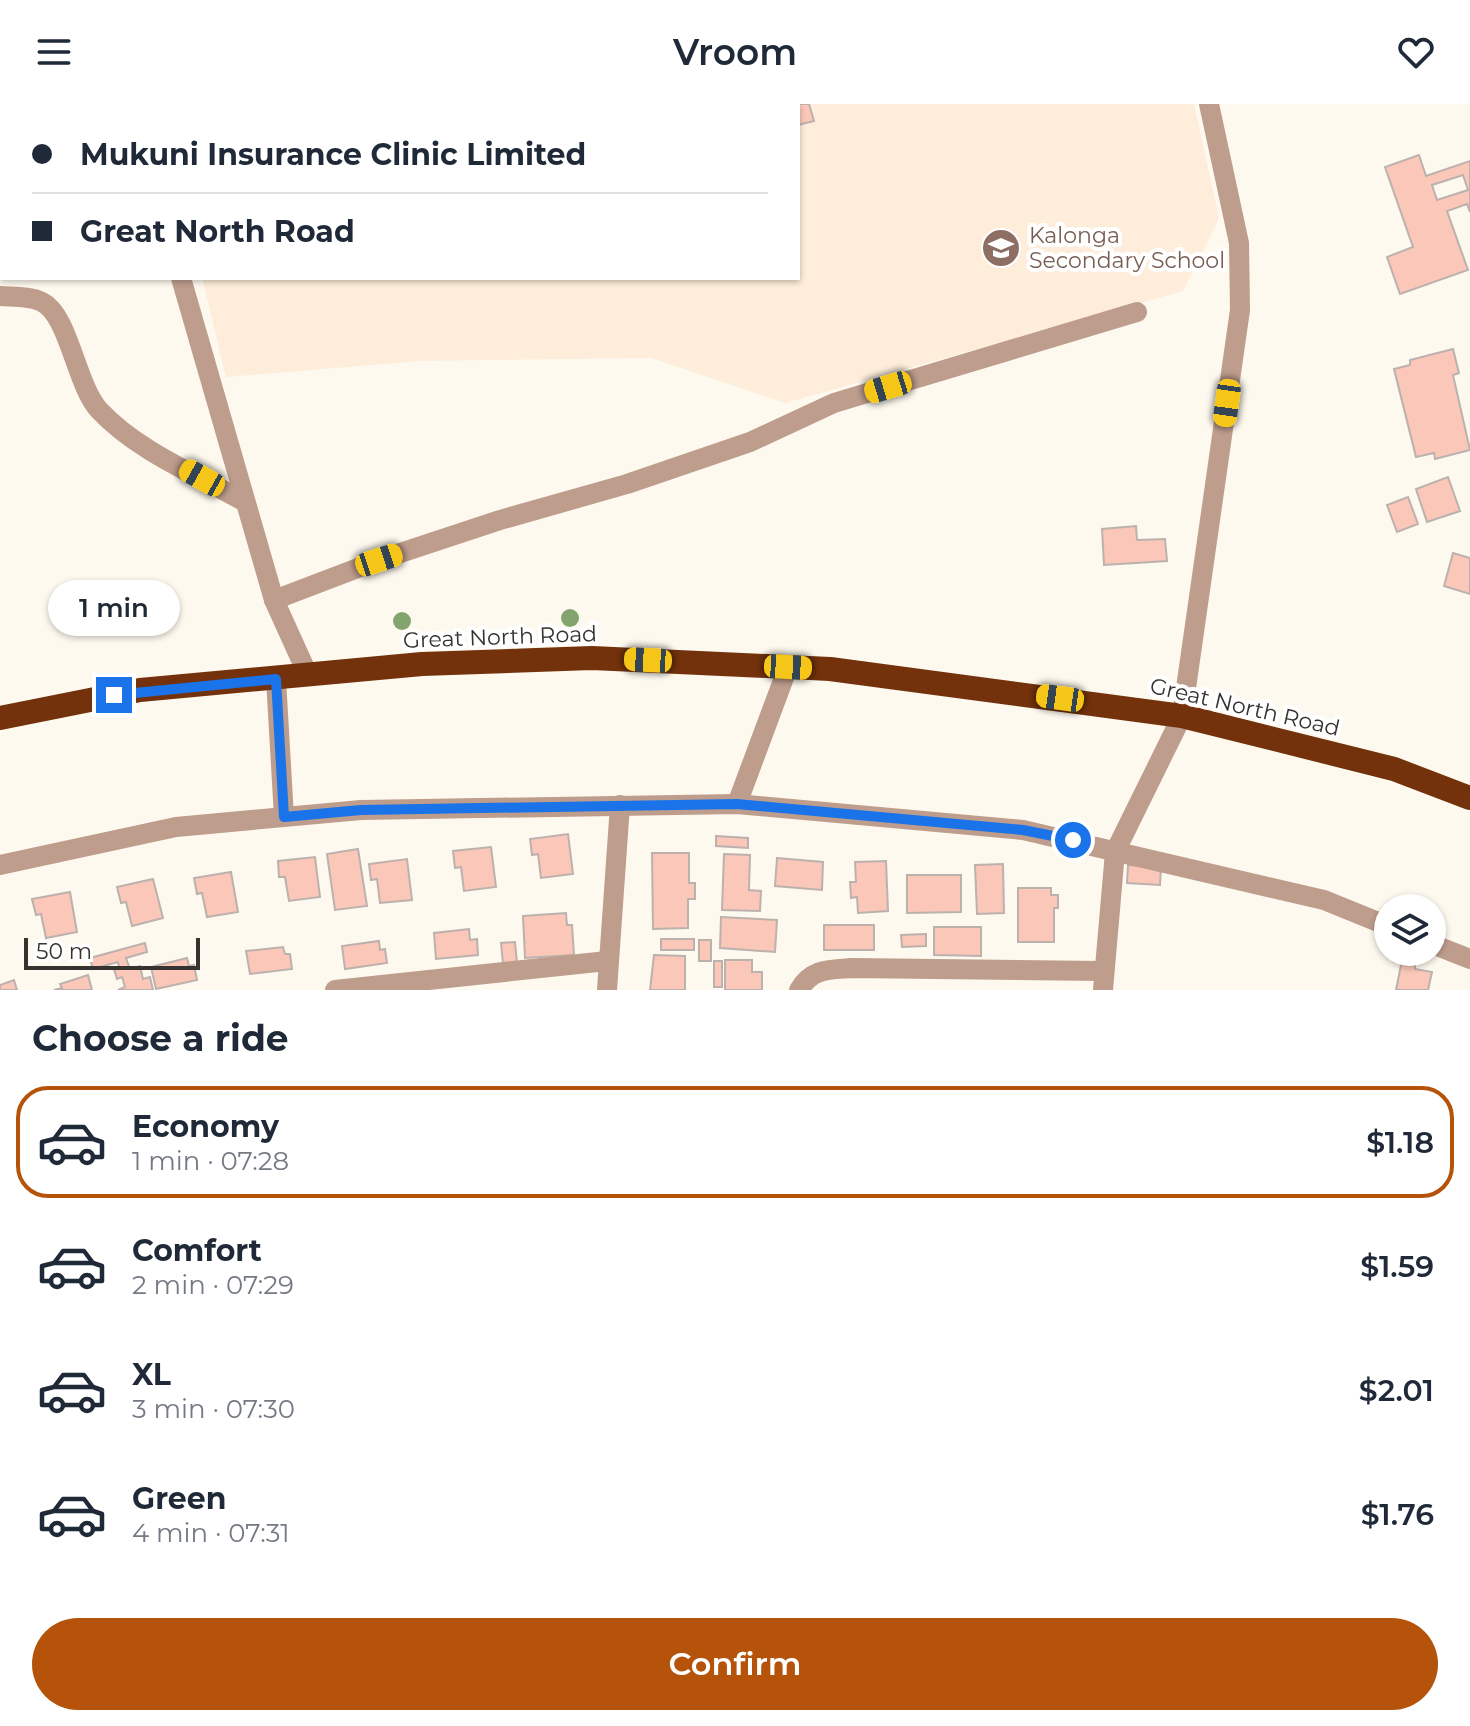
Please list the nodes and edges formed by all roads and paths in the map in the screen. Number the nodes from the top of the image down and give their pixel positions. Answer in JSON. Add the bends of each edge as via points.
{"nodes":[{"id":1,"x":1209,"y":104,"type":"edge"},
{"id":2,"x":182,"y":280,"type":"edge"},
{"id":3,"x":0,"y":296,"type":"edge"},
{"id":4,"x":1137,"y":312,"type":"dead end"},
{"id":5,"x":245,"y":502,"type":"junction"},
{"id":6,"x":274,"y":600,"type":"junction"},
{"id":7,"x":788,"y":667,"type":"junction"},
{"id":8,"x":308,"y":675,"type":"junction"},
{"id":9,"x":276,"y":679,"type":"junction"},
{"id":10,"x":1182,"y":716,"type":"junction"},
{"id":11,"x":3,"y":720,"type":"edge"},
{"id":12,"x":1470,"y":798,"type":"edge"},
{"id":13,"x":737,"y":804,"type":"junction"},
{"id":14,"x":620,"y":805,"type":"junction"},
{"id":15,"x":284,"y":817,"type":"junction"},
{"id":16,"x":1115,"y":852,"type":"junction"},
{"id":17,"x":0,"y":865,"type":"edge"},
{"id":18,"x":1374,"y":920,"type":"edge"},
{"id":19,"x":1446,"y":950,"type":"edge"},
{"id":20,"x":1470,"y":959,"type":"edge"},
{"id":21,"x":607,"y":961,"type":"junction"},
{"id":22,"x":1103,"y":980,"type":"edge"},
{"id":23,"x":335,"y":990,"type":"edge"},
{"id":24,"x":607,"y":990,"type":"edge"},
{"id":25,"x":799,"y":990,"type":"edge"}],
"edges":[{"from":1,"to":10,"type":"street","via":[[1242,278]]},
{"from":2,"to":5,"type":"street"},
{"from":3,"to":5,"type":"street","via":[[40,300],[54,312],[86,391],[100,410],[160,455]]},
{"from":4,"to":6,"type":"street","via":[[834,403],[750,442],[379,560]]},
{"from":5,"to":6,"type":"street"},
{"from":6,"to":8,"type":"street"},
{"from":7,"to":8,"type":"highway","name":"Great North Road","via":[[592,658],[422,664]]},
{"from":7,"to":10,"type":"highway","name":"Great North Road","via":[[969,685]]},
{"from":7,"to":13,"type":"street"},
{"from":8,"to":9,"type":"highway","name":"Great North Road"},
{"from":9,"to":11,"type":"highway","name":"Great North Road","via":[[140,690]]},
{"from":9,"to":15,"type":"street"},
{"from":10,"to":12,"type":"highway","name":"Great North Road","via":[[1394,769]]},
{"from":10,"to":16,"type":"street"},
{"from":13,"to":14,"type":"street"},
{"from":13,"to":16,"type":"street","via":[[1023,830]]},
{"from":14,"to":15,"type":"street","via":[[361,810]]},
{"from":14,"to":21,"type":"street"},
{"from":15,"to":17,"type":"street","via":[[176,827]]},
{"from":16,"to":18,"type":"street","via":[[1324,900]]},
{"from":16,"to":22,"type":"street"},
{"from":19,"to":20,"type":"street"},
{"from":21,"to":23,"type":"street"},
{"from":21,"to":24,"type":"street"},
{"from":22,"to":25,"type":"street","via":[[852,968],[817,971]]}]}
